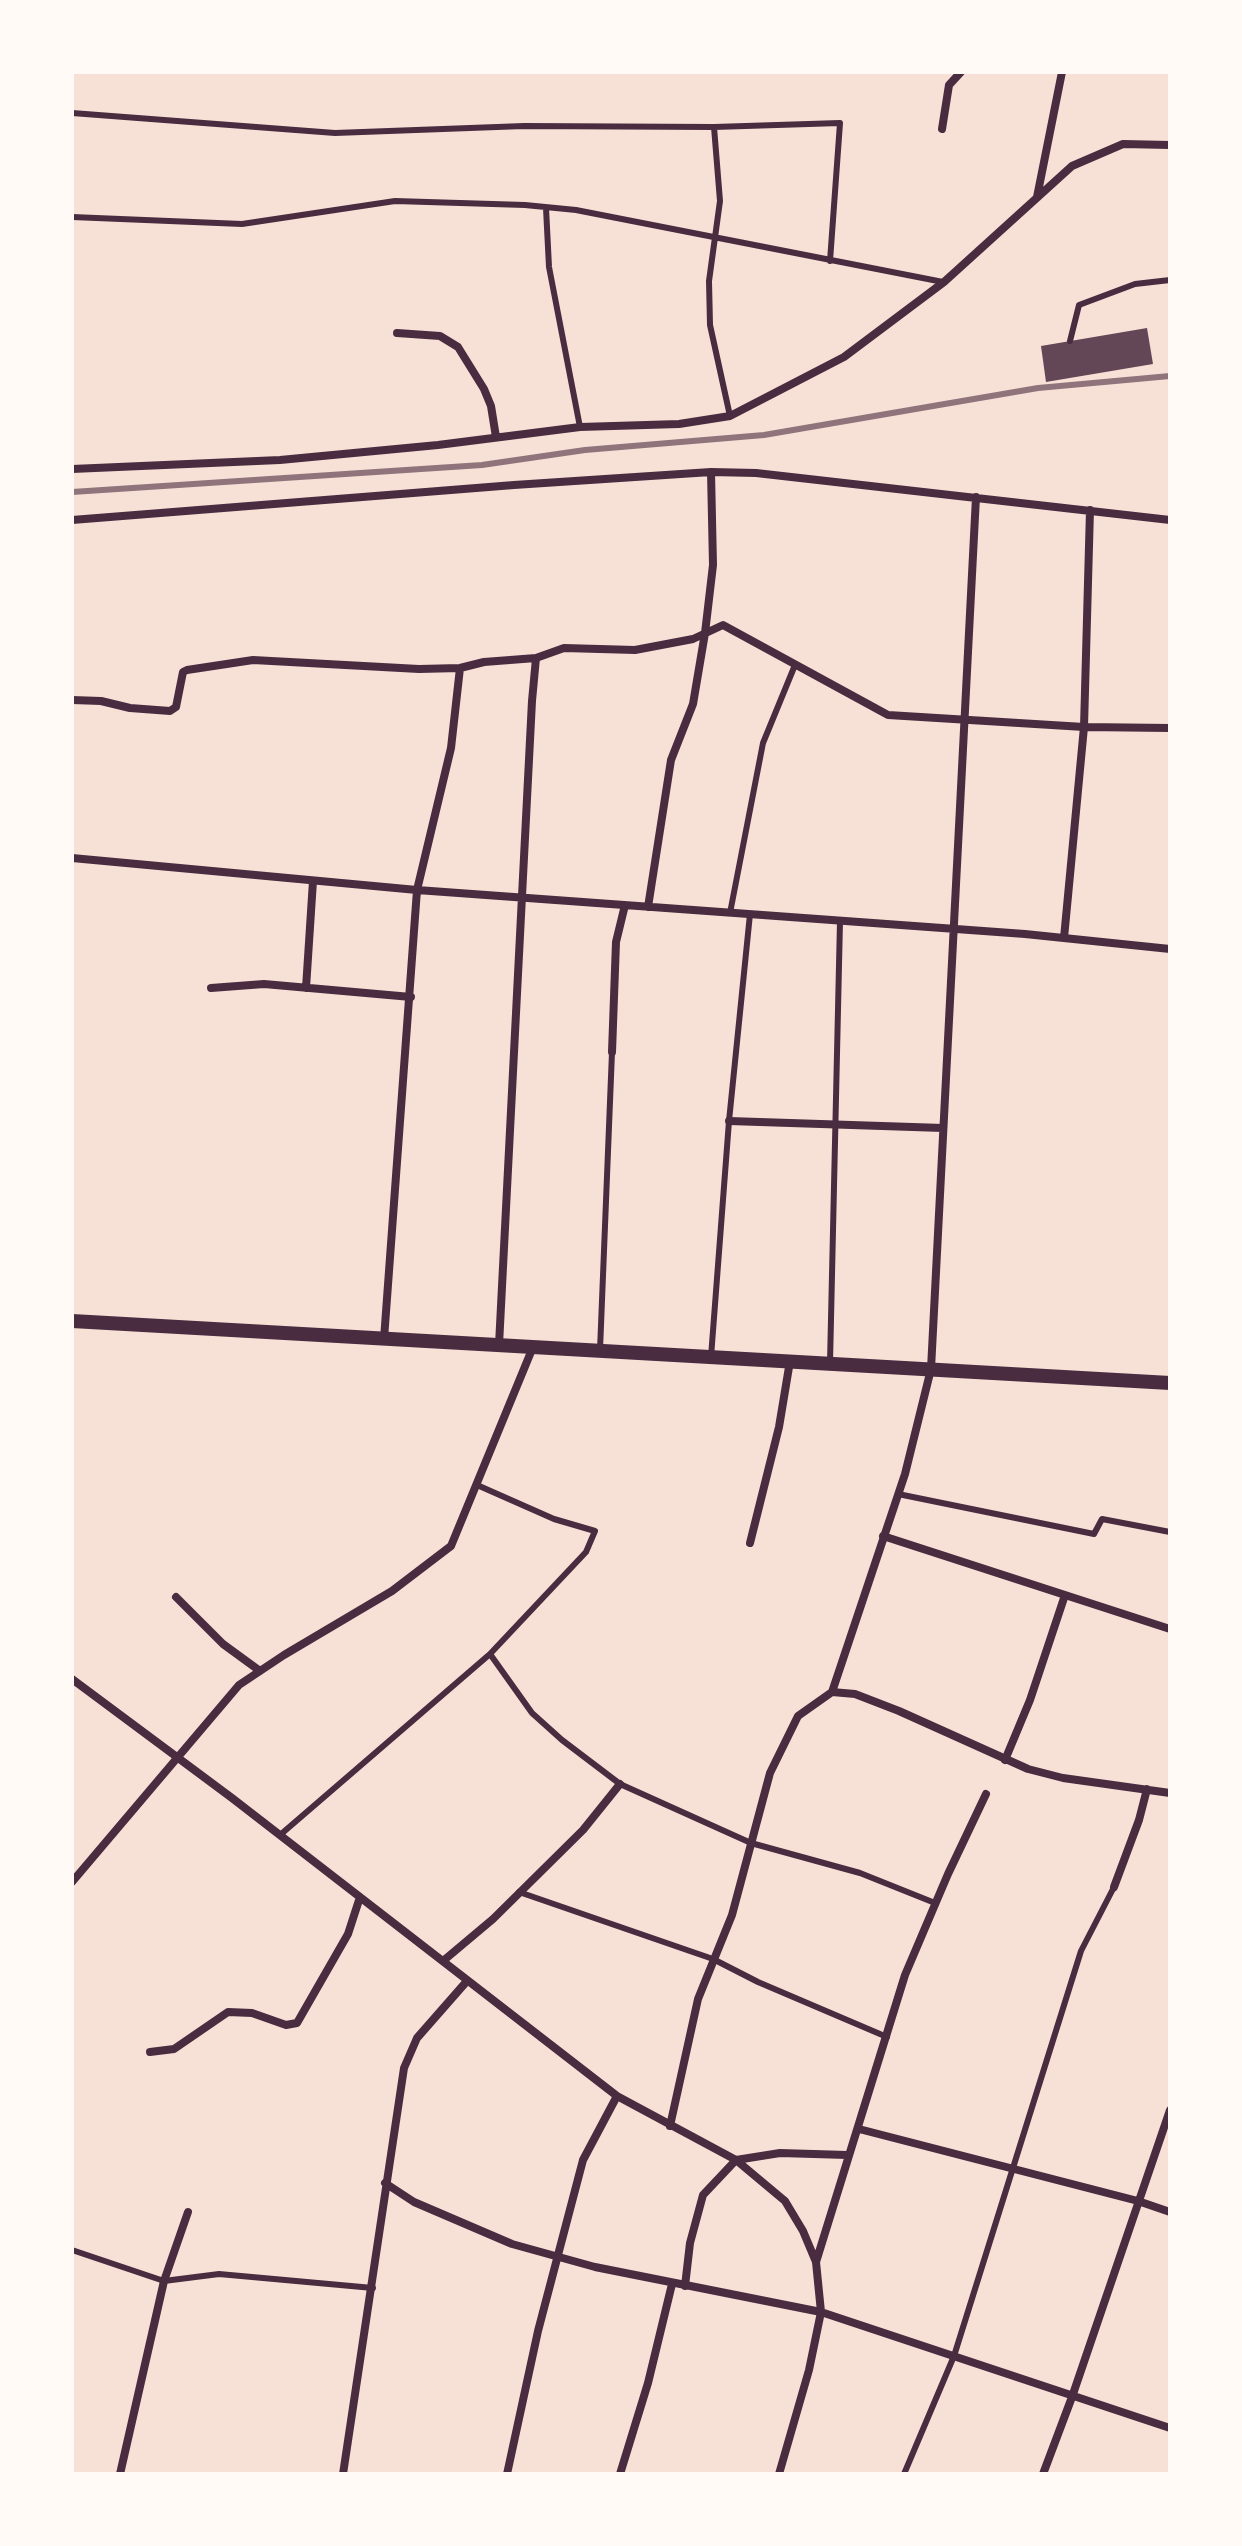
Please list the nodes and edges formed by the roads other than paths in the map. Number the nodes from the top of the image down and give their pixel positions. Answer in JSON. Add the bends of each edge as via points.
{"nodes":[{"id":1,"x":961,"y":72,"type":"edge"},
{"id":2,"x":1062,"y":72,"type":"edge"},
{"id":3,"x":72,"y":113,"type":"edge"},
{"id":4,"x":714,"y":127,"type":"junction"},
{"id":5,"x":942,"y":129,"type":"dead end"},
{"id":6,"x":1170,"y":145,"type":"edge"},
{"id":7,"x":1036,"y":198,"type":"junction"},
{"id":8,"x":546,"y":208,"type":"junction"},
{"id":9,"x":72,"y":217,"type":"edge"},
{"id":10,"x":717,"y":238,"type":"junction"},
{"id":11,"x":830,"y":261,"type":"junction"},
{"id":12,"x":1170,"y":280,"type":"edge"},
{"id":13,"x":944,"y":282,"type":"junction"},
{"id":14,"x":397,"y":333,"type":"dead end"},
{"id":15,"x":1070,"y":341,"type":"dead end"},
{"id":16,"x":730,"y":416,"type":"junction"},
{"id":17,"x":580,"y":427,"type":"junction"},
{"id":18,"x":496,"y":437,"type":"junction"},
{"id":19,"x":72,"y":469,"type":"edge"},
{"id":20,"x":711,"y":472,"type":"junction"},
{"id":21,"x":976,"y":497,"type":"junction"},
{"id":22,"x":1090,"y":510,"type":"junction"},
{"id":23,"x":72,"y":520,"type":"edge"},
{"id":24,"x":1170,"y":520,"type":"edge"},
{"id":25,"x":705,"y":633,"type":"junction"},
{"id":26,"x":536,"y":658,"type":"junction"},
{"id":27,"x":795,"y":665,"type":"junction"},
{"id":28,"x":460,"y":668,"type":"junction"},
{"id":29,"x":72,"y":700,"type":"edge"},
{"id":30,"x":965,"y":722,"type":"junction"},
{"id":31,"x":1084,"y":727,"type":"junction"},
{"id":32,"x":1170,"y":728,"type":"edge"},
{"id":33,"x":72,"y":858,"type":"edge"},
{"id":34,"x":313,"y":881,"type":"junction"},
{"id":35,"x":417,"y":890,"type":"junction"},
{"id":36,"x":523,"y":898,"type":"junction"},
{"id":37,"x":625,"y":905,"type":"junction"},
{"id":38,"x":648,"y":907,"type":"junction"},
{"id":39,"x":730,"y":913,"type":"junction"},
{"id":40,"x":750,"y":914,"type":"junction"},
{"id":41,"x":840,"y":921,"type":"junction"},
{"id":42,"x":953,"y":929,"type":"junction"},
{"id":43,"x":1064,"y":938,"type":"junction"},
{"id":44,"x":1170,"y":949,"type":"edge"},
{"id":45,"x":211,"y":988,"type":"dead end"},
{"id":46,"x":306,"y":988,"type":"junction"},
{"id":47,"x":411,"y":997,"type":"junction"},
{"id":48,"x":612,"y":1052,"type":"joint"},
{"id":49,"x":729,"y":1121,"type":"junction"},
{"id":50,"x":836,"y":1125,"type":"junction"},
{"id":51,"x":943,"y":1128,"type":"junction"},
{"id":52,"x":72,"y":1321,"type":"edge"},
{"id":53,"x":384,"y":1340,"type":"junction"},
{"id":54,"x":499,"y":1345,"type":"junction"},
{"id":55,"x":533,"y":1347,"type":"junction"},
{"id":56,"x":600,"y":1350,"type":"junction"},
{"id":57,"x":711,"y":1357,"type":"junction"},
{"id":58,"x":790,"y":1361,"type":"junction"},
{"id":59,"x":830,"y":1363,"type":"junction"},
{"id":60,"x":931,"y":1369,"type":"junction"},
{"id":61,"x":1170,"y":1383,"type":"edge"},
{"id":62,"x":477,"y":1485,"type":"junction"},
{"id":63,"x":898,"y":1494,"type":"junction"},
{"id":64,"x":1170,"y":1532,"type":"edge"},
{"id":65,"x":883,"y":1536,"type":"junction"},
{"id":66,"x":750,"y":1543,"type":"dead end"},
{"id":67,"x":1065,"y":1595,"type":"junction"},
{"id":68,"x":176,"y":1597,"type":"dead end"},
{"id":69,"x":1170,"y":1629,"type":"edge"},
{"id":70,"x":490,"y":1654,"type":"junction"},
{"id":71,"x":260,"y":1671,"type":"junction"},
{"id":72,"x":72,"y":1679,"type":"edge"},
{"id":73,"x":832,"y":1692,"type":"junction"},
{"id":74,"x":178,"y":1758,"type":"junction"},
{"id":75,"x":1005,"y":1760,"type":"junction"},
{"id":76,"x":620,"y":1784,"type":"junction"},
{"id":77,"x":1147,"y":1789,"type":"junction"},
{"id":78,"x":1170,"y":1793,"type":"edge"},
{"id":79,"x":986,"y":1794,"type":"dead end"},
{"id":80,"x":280,"y":1835,"type":"junction"},
{"id":81,"x":751,"y":1843,"type":"junction"},
{"id":82,"x":72,"y":1882,"type":"edge"},
{"id":83,"x":1114,"y":1887,"type":"joint"},
{"id":84,"x":519,"y":1892,"type":"junction"},
{"id":85,"x":360,"y":1897,"type":"junction"},
{"id":86,"x":935,"y":1903,"type":"junction"},
{"id":87,"x":713,"y":1959,"type":"junction"},
{"id":88,"x":443,"y":1961,"type":"junction"},
{"id":89,"x":467,"y":1981,"type":"junction"},
{"id":90,"x":887,"y":2037,"type":"junction"},
{"id":91,"x":150,"y":2052,"type":"dead end"},
{"id":92,"x":617,"y":2096,"type":"junction"},
{"id":93,"x":1170,"y":2110,"type":"edge"},
{"id":94,"x":670,"y":2126,"type":"junction"},
{"id":95,"x":859,"y":2129,"type":"junction"},
{"id":96,"x":847,"y":2155,"type":"junction"},
{"id":97,"x":736,"y":2160,"type":"junction"},
{"id":98,"x":1011,"y":2169,"type":"junction"},
{"id":99,"x":385,"y":2183,"type":"junction"},
{"id":100,"x":1138,"y":2201,"type":"junction"},
{"id":101,"x":188,"y":2212,"type":"dead end"},
{"id":102,"x":1170,"y":2212,"type":"edge"},
{"id":103,"x":72,"y":2250,"type":"edge"},
{"id":104,"x":557,"y":2258,"type":"junction"},
{"id":105,"x":816,"y":2262,"type":"junction"},
{"id":106,"x":164,"y":2281,"type":"junction"},
{"id":107,"x":672,"y":2284,"type":"junction"},
{"id":108,"x":685,"y":2286,"type":"junction"},
{"id":109,"x":373,"y":2288,"type":"junction"},
{"id":110,"x":821,"y":2312,"type":"junction"},
{"id":111,"x":954,"y":2356,"type":"junction"},
{"id":112,"x":1072,"y":2397,"type":"junction"},
{"id":113,"x":1170,"y":2428,"type":"edge"},
{"id":114,"x":120,"y":2474,"type":"edge"},
{"id":115,"x":343,"y":2474,"type":"edge"},
{"id":116,"x":507,"y":2474,"type":"edge"},
{"id":117,"x":620,"y":2474,"type":"edge"},
{"id":118,"x":779,"y":2474,"type":"edge"},
{"id":119,"x":904,"y":2474,"type":"edge"},
{"id":120,"x":1043,"y":2474,"type":"edge"}],
"edges":[{"from":1,"to":5,"type":"street","via":[[949,85]]},
{"from":2,"to":7,"type":"street"},
{"from":3,"to":4,"type":"lane","via":[[335,133],[524,126]]},
{"from":4,"to":10,"type":"lane"},
{"from":4,"to":11,"type":"lane","via":[[840,123]]},
{"from":6,"to":7,"type":"street","via":[[1123,144],[1072,166]]},
{"from":7,"to":13,"type":"street"},
{"from":8,"to":9,"type":"lane","via":[[395,201],[242,224]]},
{"from":8,"to":10,"type":"lane"},
{"from":8,"to":17,"type":"lane","via":[[549,267]]},
{"from":10,"to":11,"type":"lane"},
{"from":10,"to":16,"type":"lane","via":[[709,281],[710,325]]},
{"from":11,"to":13,"type":"lane"},
{"from":12,"to":15,"type":"lane","via":[[1135,284],[1079,305]]},
{"from":13,"to":16,"type":"street","via":[[844,357]]},
{"from":14,"to":18,"type":"street","via":[[440,336],[458,347],[484,389]]},
{"from":16,"to":17,"type":"street","via":[[679,424]]},
{"from":17,"to":18,"type":"street"},
{"from":18,"to":19,"type":"street","via":[[280,460]]},
{"from":20,"to":21,"type":"street"},
{"from":20,"to":23,"type":"street"},
{"from":20,"to":25,"type":"street","via":[[713,565]]},
{"from":21,"to":22,"type":"street"},
{"from":21,"to":30,"type":"street"},
{"from":22,"to":24,"type":"street"},
{"from":22,"to":31,"type":"street"},
{"from":25,"to":26,"type":"street","via":[[635,650],[564,648]]},
{"from":25,"to":27,"type":"street","via":[[723,625]]},
{"from":25,"to":38,"type":"street","via":[[693,704],[671,760]]},
{"from":26,"to":28,"type":"street"},
{"from":26,"to":36,"type":"street"},
{"from":27,"to":30,"type":"street","via":[[888,715]]},
{"from":27,"to":39,"type":"lane","via":[[763,743]]},
{"from":28,"to":29,"type":"street","via":[[253,660],[183,672],[176,707],[170,711]]},
{"from":28,"to":35,"type":"street","via":[[451,748]]},
{"from":30,"to":31,"type":"street"},
{"from":30,"to":42,"type":"street"},
{"from":31,"to":32,"type":"street"},
{"from":31,"to":43,"type":"street"},
{"from":33,"to":34,"type":"street"},
{"from":34,"to":35,"type":"street"},
{"from":34,"to":46,"type":"street"},
{"from":35,"to":36,"type":"street"},
{"from":35,"to":47,"type":"street"},
{"from":36,"to":37,"type":"street"},
{"from":36,"to":54,"type":"street"},
{"from":37,"to":38,"type":"street"},
{"from":37,"to":48,"type":"street","via":[[616,942]]},
{"from":38,"to":39,"type":"street"},
{"from":39,"to":40,"type":"street"},
{"from":40,"to":41,"type":"street"},
{"from":40,"to":49,"type":"lane"},
{"from":41,"to":42,"type":"street"},
{"from":41,"to":50,"type":"lane"},
{"from":42,"to":43,"type":"street"},
{"from":42,"to":51,"type":"street"},
{"from":43,"to":44,"type":"street"},
{"from":45,"to":46,"type":"street"},
{"from":46,"to":47,"type":"street"},
{"from":47,"to":53,"type":"street"},
{"from":48,"to":56,"type":"lane"},
{"from":49,"to":50,"type":"street"},
{"from":49,"to":57,"type":"lane"},
{"from":50,"to":51,"type":"street"},
{"from":50,"to":59,"type":"lane"},
{"from":51,"to":60,"type":"street"},
{"from":52,"to":53,"type":"street"},
{"from":53,"to":54,"type":"street"},
{"from":54,"to":55,"type":"street"},
{"from":55,"to":56,"type":"street"},
{"from":55,"to":62,"type":"street"},
{"from":56,"to":57,"type":"street"},
{"from":57,"to":58,"type":"street"},
{"from":58,"to":59,"type":"street"},
{"from":58,"to":66,"type":"street"},
{"from":59,"to":60,"type":"street"},
{"from":60,"to":61,"type":"street"},
{"from":60,"to":63,"type":"street"},
{"from":62,"to":70,"type":"lane","via":[[595,1531],[586,1552]]},
{"from":62,"to":71,"type":"street","via":[[451,1546],[392,1591]]},
{"from":63,"to":64,"type":"lane","via":[[1094,1534],[1102,1519]]},
{"from":63,"to":65,"type":"street"},
{"from":65,"to":67,"type":"street"},
{"from":65,"to":73,"type":"street"},
{"from":67,"to":69,"type":"street"},
{"from":67,"to":75,"type":"street"},
{"from":68,"to":71,"type":"street","via":[[223,1644]]},
{"from":70,"to":76,"type":"lane","via":[[532,1713]]},
{"from":70,"to":80,"type":"lane"},
{"from":71,"to":74,"type":"street","via":[[239,1685]]},
{"from":72,"to":74,"type":"street"},
{"from":73,"to":75,"type":"street","via":[[855,1694],[899,1711]]},
{"from":73,"to":81,"type":"street","via":[[798,1716],[770,1773]]},
{"from":74,"to":80,"type":"street"},
{"from":74,"to":82,"type":"street"},
{"from":75,"to":77,"type":"street","via":[[1063,1778]]},
{"from":76,"to":81,"type":"lane"},
{"from":76,"to":84,"type":"street","via":[[583,1830]]},
{"from":77,"to":78,"type":"street"},
{"from":77,"to":83,"type":"street"},
{"from":79,"to":86,"type":"street"},
{"from":80,"to":85,"type":"street"},
{"from":81,"to":86,"type":"lane","via":[[860,1873]]},
{"from":81,"to":87,"type":"street","via":[[732,1915]]},
{"from":83,"to":98,"type":"lane","via":[[1081,1951]]},
{"from":84,"to":87,"type":"lane"},
{"from":84,"to":88,"type":"street"},
{"from":85,"to":88,"type":"street"},
{"from":85,"to":91,"type":"street","via":[[348,1934],[297,2023],[228,2012],[174,2049]]},
{"from":86,"to":90,"type":"street"},
{"from":87,"to":90,"type":"lane"},
{"from":87,"to":94,"type":"street","via":[[698,1999]]},
{"from":88,"to":89,"type":"street"},
{"from":89,"to":92,"type":"street"},
{"from":89,"to":99,"type":"street","via":[[417,2038],[404,2068]]},
{"from":90,"to":95,"type":"street"},
{"from":92,"to":94,"type":"street"},
{"from":92,"to":104,"type":"street","via":[[583,2160]]},
{"from":93,"to":100,"type":"street"},
{"from":94,"to":97,"type":"street"},
{"from":95,"to":96,"type":"street"},
{"from":95,"to":98,"type":"street"},
{"from":96,"to":97,"type":"street","via":[[780,2153]]},
{"from":96,"to":105,"type":"street"},
{"from":97,"to":105,"type":"street","via":[[785,2201]]},
{"from":97,"to":108,"type":"street","via":[[703,2195]]},
{"from":98,"to":100,"type":"street"},
{"from":98,"to":111,"type":"lane"},
{"from":99,"to":104,"type":"street","via":[[474,2230]]},
{"from":99,"to":109,"type":"street"},
{"from":100,"to":102,"type":"street"},
{"from":100,"to":112,"type":"street"},
{"from":101,"to":106,"type":"street"},
{"from":103,"to":106,"type":"lane"},
{"from":104,"to":107,"type":"street"},
{"from":104,"to":116,"type":"street"},
{"from":105,"to":110,"type":"street"},
{"from":106,"to":109,"type":"lane","via":[[219,2274]]},
{"from":106,"to":114,"type":"street"},
{"from":107,"to":108,"type":"street"},
{"from":107,"to":117,"type":"street"},
{"from":108,"to":110,"type":"street"},
{"from":109,"to":115,"type":"street"},
{"from":110,"to":111,"type":"street"},
{"from":110,"to":118,"type":"street"},
{"from":111,"to":112,"type":"street"},
{"from":111,"to":119,"type":"lane"},
{"from":112,"to":113,"type":"street"},
{"from":112,"to":120,"type":"street"}]}
